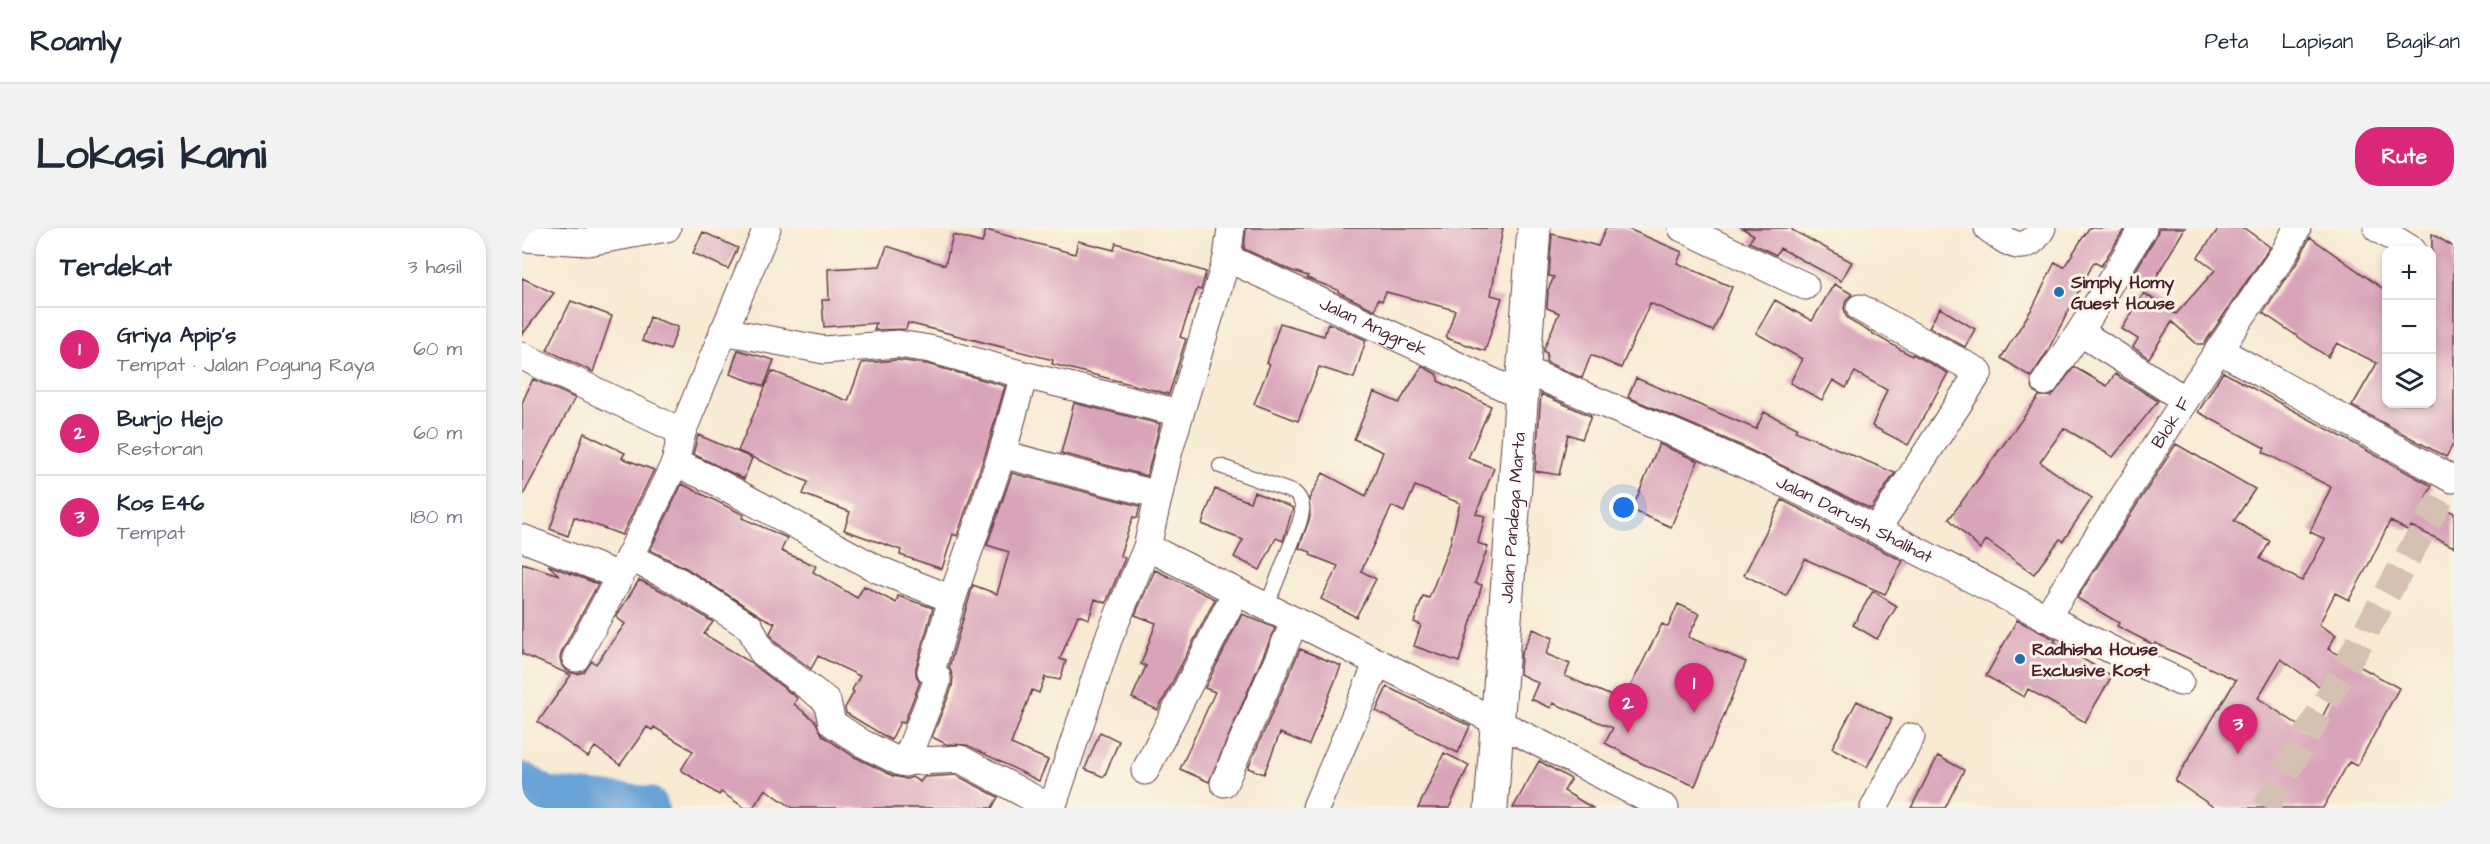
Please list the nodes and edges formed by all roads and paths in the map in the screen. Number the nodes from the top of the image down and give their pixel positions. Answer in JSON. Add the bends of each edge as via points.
{"nodes":[{"id":1,"x":667,"y":228,"type":"edge"},
{"id":2,"x":767,"y":228,"type":"edge"},
{"id":3,"x":1231,"y":228,"type":"edge"},
{"id":4,"x":1534,"y":228,"type":"edge"},
{"id":5,"x":1682,"y":228,"type":"edge"},
{"id":6,"x":1988,"y":228,"type":"edge"},
{"id":7,"x":2043,"y":228,"type":"edge"},
{"id":8,"x":2143,"y":228,"type":"edge"},
{"id":9,"x":2297,"y":228,"type":"edge"},
{"id":10,"x":2377,"y":228,"type":"edge"},
{"id":11,"x":522,"y":238,"type":"edge"},
{"id":12,"x":2406,"y":246,"type":"edge"},
{"id":13,"x":1227,"y":258,"type":"junction"},
{"id":14,"x":1805,"y":286,"type":"dead end"},
{"id":15,"x":1860,"y":308,"type":"dead end"},
{"id":16,"x":723,"y":331,"type":"junction"},
{"id":17,"x":2080,"y":332,"type":"junction"},
{"id":18,"x":2219,"y":350,"type":"junction"},
{"id":19,"x":522,"y":356,"type":"edge"},
{"id":20,"x":1024,"y":375,"type":"junction"},
{"id":21,"x":1522,"y":382,"type":"junction"},
{"id":22,"x":2044,"y":382,"type":"dead end"},
{"id":23,"x":2185,"y":400,"type":"junction"},
{"id":24,"x":1180,"y":413,"type":"junction"},
{"id":25,"x":682,"y":432,"type":"junction"},
{"id":26,"x":1002,"y":454,"type":"junction"},
{"id":27,"x":675,"y":464,"type":"junction"},
{"id":28,"x":1220,"y":466,"type":"dead end"},
{"id":29,"x":2452,"y":479,"type":"dead end"},
{"id":30,"x":1159,"y":495,"type":"junction"},
{"id":31,"x":1877,"y":529,"type":"junction"},
{"id":32,"x":522,"y":538,"type":"edge"},
{"id":33,"x":1146,"y":546,"type":"junction"},
{"id":34,"x":624,"y":567,"type":"junction"},
{"id":35,"x":1236,"y":592,"type":"junction"},
{"id":36,"x":952,"y":599,"type":"junction"},
{"id":37,"x":1266,"y":608,"type":"junction"},
{"id":38,"x":2046,"y":618,"type":"junction"},
{"id":39,"x":1295,"y":621,"type":"junction"},
{"id":40,"x":576,"y":658,"type":"dead end"},
{"id":41,"x":1378,"y":662,"type":"junction"},
{"id":42,"x":2180,"y":682,"type":"dead end"},
{"id":43,"x":1498,"y":722,"type":"junction"},
{"id":44,"x":1911,"y":737,"type":"dead end"},
{"id":45,"x":906,"y":763,"type":"junction"},
{"id":46,"x":1145,"y":771,"type":"dead end"},
{"id":47,"x":1224,"y":783,"type":"dead end"},
{"id":48,"x":1316,"y":807,"type":"edge"},
{"id":49,"x":1659,"y":807,"type":"edge"},
{"id":50,"x":1052,"y":808,"type":"edge"},
{"id":51,"x":1491,"y":808,"type":"edge"},
{"id":52,"x":1874,"y":808,"type":"edge"}],
"edges":[{"from":1,"to":11,"type":"street","via":[[588,242]]},
{"from":2,"to":16,"type":"street"},
{"from":3,"to":13,"type":"street"},
{"from":4,"to":21,"type":"street","name":"Jalan Pandega Marta"},
{"from":5,"to":14,"type":"street"},
{"from":6,"to":7,"type":"street","via":[[2018,245],[2028,245]]},
{"from":8,"to":17,"type":"street"},
{"from":9,"to":18,"type":"street","name":"Blok F"},
{"from":10,"to":12,"type":"street"},
{"from":13,"to":21,"type":"street","name":"Jalan Anggrek"},
{"from":13,"to":24,"type":"street"},
{"from":15,"to":31,"type":"street","via":[[1979,372]]},
{"from":16,"to":20,"type":"street","via":[[824,350],[874,345],[930,349]]},
{"from":16,"to":25,"type":"street"},
{"from":17,"to":22,"type":"street"},
{"from":17,"to":23,"type":"street"},
{"from":18,"to":23,"type":"street","name":"Blok F"},
{"from":18,"to":29,"type":"street"},
{"from":19,"to":25,"type":"street"},
{"from":20,"to":24,"type":"street"},
{"from":20,"to":26,"type":"street"},
{"from":21,"to":31,"type":"street","name":"Jalan Darush Shalihat","via":[[1765,474]]},
{"from":21,"to":43,"type":"street","name":"Jalan Pandega Marta"},
{"from":23,"to":38,"type":"street","name":"Blok F"},
{"from":24,"to":30,"type":"street"},
{"from":25,"to":27,"type":"street"},
{"from":26,"to":30,"type":"street"},
{"from":26,"to":36,"type":"street"},
{"from":27,"to":34,"type":"street"},
{"from":27,"to":36,"type":"street","via":[[711,479],[877,569]]},
{"from":28,"to":37,"type":"lane","via":[[1295,493],[1302,500],[1299,524]]},
{"from":30,"to":33,"type":"street"},
{"from":31,"to":38,"type":"street","name":"Jalan Darush Shalihat"},
{"from":32,"to":34,"type":"street"},
{"from":33,"to":35,"type":"street"},
{"from":33,"to":50,"type":"street","via":[[1108,640]]},
{"from":34,"to":40,"type":"street"},
{"from":34,"to":45,"type":"street","via":[[678,581],[750,627],[762,652],[827,701],[832,723],[862,743]]},
{"from":35,"to":37,"type":"street"},
{"from":35,"to":46,"type":"street"},
{"from":36,"to":45,"type":"street","via":[[931,671],[937,682]]},
{"from":37,"to":39,"type":"street"},
{"from":38,"to":42,"type":"street","name":"Jalan Darush Shalihat"},
{"from":39,"to":41,"type":"street"},
{"from":39,"to":47,"type":"street"},
{"from":41,"to":43,"type":"street"},
{"from":41,"to":48,"type":"street"},
{"from":43,"to":49,"type":"street"},
{"from":43,"to":51,"type":"street","name":"Jalan Pandega Marta"},
{"from":44,"to":52,"type":"street"},
{"from":45,"to":50,"type":"street","via":[[960,759]]}]}
